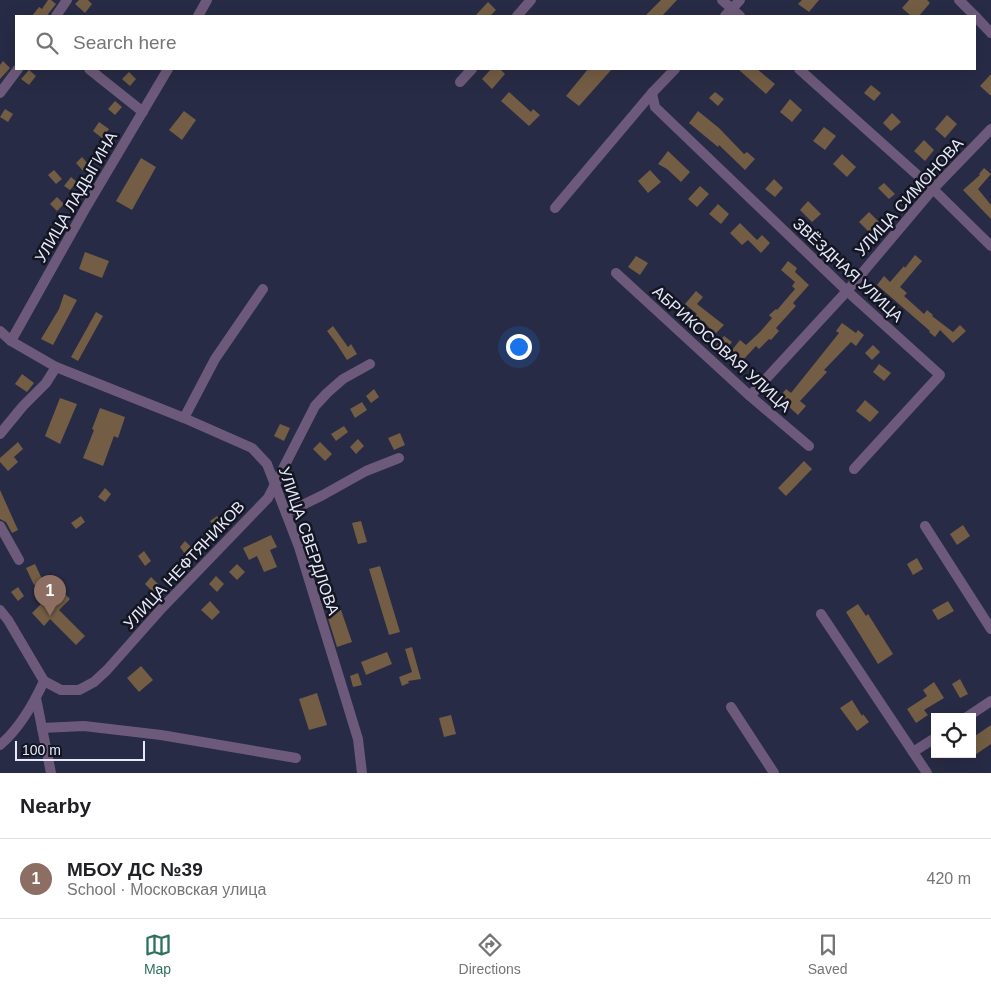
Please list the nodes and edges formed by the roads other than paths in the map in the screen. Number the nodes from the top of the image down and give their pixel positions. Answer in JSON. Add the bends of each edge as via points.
{"nodes":[{"id":1,"x":67,"y":0,"type":"edge"},
{"id":2,"x":208,"y":0,"type":"edge"},
{"id":3,"x":531,"y":0,"type":"edge"},
{"id":4,"x":722,"y":0,"type":"edge"},
{"id":5,"x":740,"y":0,"type":"edge"},
{"id":6,"x":959,"y":0,"type":"edge"},
{"id":7,"x":729,"y":12,"type":"edge"},
{"id":8,"x":57,"y":15,"type":"edge"},
{"id":9,"x":199,"y":15,"type":"edge"},
{"id":10,"x":518,"y":15,"type":"edge"},
{"id":11,"x":974,"y":15,"type":"edge"},
{"id":12,"x":976,"y":17,"type":"edge"},
{"id":13,"x":991,"y":33,"type":"edge"},
{"id":14,"x":17,"y":70,"type":"edge"},
{"id":15,"x":90,"y":70,"type":"edge"},
{"id":16,"x":167,"y":70,"type":"edge"},
{"id":17,"x":471,"y":70,"type":"edge"},
{"id":18,"x":674,"y":70,"type":"edge"},
{"id":19,"x":800,"y":70,"type":"edge"},
{"id":20,"x":460,"y":82,"type":"dead end"},
{"id":21,"x":0,"y":93,"type":"edge"},
{"id":22,"x":652,"y":93,"type":"junction"},
{"id":23,"x":143,"y":112,"type":"junction"},
{"id":24,"x":991,"y":129,"type":"edge"},
{"id":25,"x":933,"y":189,"type":"junction"},
{"id":26,"x":555,"y":208,"type":"dead end"},
{"id":27,"x":991,"y":246,"type":"edge"},
{"id":28,"x":616,"y":273,"type":"dead end"},
{"id":29,"x":263,"y":289,"type":"dead end"},
{"id":30,"x":847,"y":291,"type":"junction"},
{"id":31,"x":0,"y":331,"type":"edge"},
{"id":32,"x":11,"y":341,"type":"junction"},
{"id":33,"x":370,"y":364,"type":"dead end"},
{"id":34,"x":56,"y":368,"type":"junction"},
{"id":35,"x":750,"y":396,"type":"junction"},
{"id":36,"x":184,"y":418,"type":"junction"},
{"id":37,"x":0,"y":434,"type":"edge"},
{"id":38,"x":809,"y":446,"type":"dead end"},
{"id":39,"x":399,"y":458,"type":"dead end"},
{"id":40,"x":854,"y":469,"type":"dead end"},
{"id":41,"x":276,"y":485,"type":"junction"},
{"id":42,"x":286,"y":513,"type":"junction"},
{"id":43,"x":0,"y":526,"type":"edge"},
{"id":44,"x":925,"y":526,"type":"dead end"},
{"id":45,"x":3,"y":537,"type":"edge"},
{"id":46,"x":19,"y":560,"type":"dead end"},
{"id":47,"x":0,"y":610,"type":"edge"},
{"id":48,"x":821,"y":614,"type":"dead end"},
{"id":49,"x":991,"y":629,"type":"edge"},
{"id":50,"x":44,"y":681,"type":"junction"},
{"id":51,"x":36,"y":698,"type":"junction"},
{"id":52,"x":991,"y":701,"type":"edge"},
{"id":53,"x":731,"y":707,"type":"dead end"},
{"id":54,"x":973,"y":713,"type":"edge"},
{"id":55,"x":42,"y":728,"type":"junction"},
{"id":56,"x":931,"y":741,"type":"edge"},
{"id":57,"x":0,"y":745,"type":"edge"},
{"id":58,"x":913,"y":752,"type":"junction"},
{"id":59,"x":296,"y":758,"type":"dead end"},
{"id":60,"x":51,"y":773,"type":"edge"},
{"id":61,"x":362,"y":773,"type":"edge"},
{"id":62,"x":774,"y":773,"type":"edge"},
{"id":63,"x":927,"y":773,"type":"edge"}],
"edges":[{"from":1,"to":8,"type":"street"},
{"from":2,"to":9,"type":"street"},
{"from":3,"to":10,"type":"street"},
{"from":4,"to":7,"type":"street"},
{"from":5,"to":7,"type":"street"},
{"from":6,"to":11,"type":"street"},
{"from":12,"to":13,"type":"street"},
{"from":14,"to":21,"type":"street"},
{"from":15,"to":23,"type":"street"},
{"from":16,"to":23,"type":"street","name":"УЛИЦА ЛАДЫГИНА"},
{"from":17,"to":20,"type":"street"},
{"from":18,"to":22,"type":"street"},
{"from":19,"to":25,"type":"street"},
{"from":22,"to":26,"type":"street"},
{"from":22,"to":30,"type":"street","name":"ЗВЁЗДНАЯ УЛИЦА","via":[[655,107]]},
{"from":23,"to":32,"type":"street","name":"УЛИЦА ЛАДЫГИНА"},
{"from":24,"to":25,"type":"street","name":"УЛИЦА СИМОНОВА"},
{"from":25,"to":27,"type":"street"},
{"from":25,"to":30,"type":"street","name":"УЛИЦА СИМОНОВА"},
{"from":28,"to":35,"type":"street","name":"АБРИКОСОВАЯ УЛИЦА"},
{"from":29,"to":36,"type":"street","via":[[215,360]]},
{"from":30,"to":35,"type":"street","name":"УЛИЦА СИМОНОВА"},
{"from":30,"to":40,"type":"street","name":"ЗВЁЗДНАЯ УЛИЦА","via":[[940,375]]},
{"from":31,"to":32,"type":"street","name":"УЛИЦА СВЕРДЛОВА"},
{"from":32,"to":34,"type":"street","name":"УЛИЦА СВЕРДЛОВА"},
{"from":33,"to":41,"type":"street","name":"УЛИЦА НЕФТЯНИКОВ","via":[[343,379],[316,406]]},
{"from":34,"to":36,"type":"street","name":"УЛИЦА СВЕРДЛОВА"},
{"from":34,"to":37,"type":"street"},
{"from":35,"to":38,"type":"street","name":"АБРИКОСОВАЯ УЛИЦА"},
{"from":36,"to":41,"type":"street","name":"УЛИЦА СВЕРДЛОВА","via":[[252,448],[267,464]]},
{"from":39,"to":42,"type":"street","via":[[366,471]]},
{"from":41,"to":42,"type":"street","name":"УЛИЦА СВЕРДЛОВА"},
{"from":41,"to":50,"type":"street","name":"УЛИЦА НЕФТЯНИКОВ","via":[[268,498],[94,682],[79,690],[61,690]]},
{"from":42,"to":61,"type":"street","name":"УЛИЦА СВЕРДЛОВА","via":[[358,739]]},
{"from":43,"to":45,"type":"street"},
{"from":44,"to":49,"type":"street"},
{"from":45,"to":46,"type":"street"},
{"from":47,"to":50,"type":"street"},
{"from":48,"to":58,"type":"street"},
{"from":50,"to":51,"type":"street"},
{"from":51,"to":55,"type":"street"},
{"from":51,"to":57,"type":"street","via":[[11,736]]},
{"from":52,"to":54,"type":"street"},
{"from":53,"to":62,"type":"street"},
{"from":55,"to":59,"type":"street","via":[[84,726],[162,735]]},
{"from":55,"to":60,"type":"street"},
{"from":56,"to":58,"type":"street"},
{"from":58,"to":63,"type":"street"}]}
